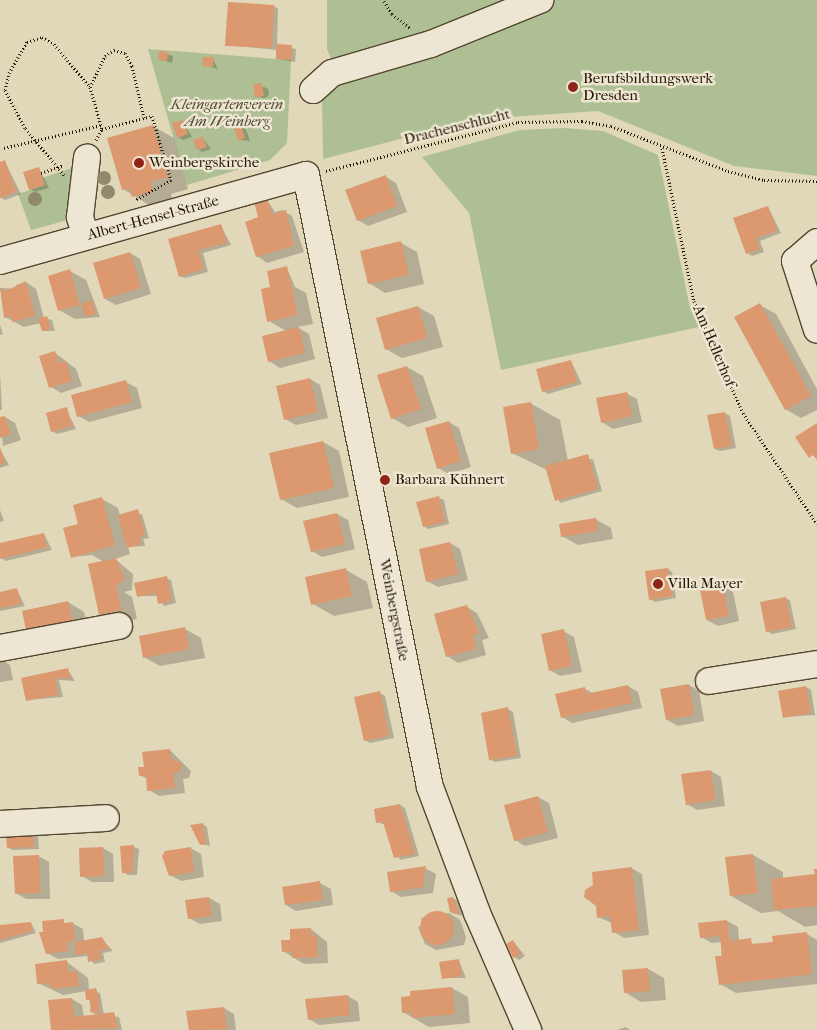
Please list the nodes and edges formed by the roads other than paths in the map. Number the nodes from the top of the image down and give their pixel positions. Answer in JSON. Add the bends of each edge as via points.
{"nodes":[{"id":1,"x":540,"y":0,"type":"edge"},
{"id":2,"x":313,"y":90,"type":"dead end"},
{"id":3,"x":87,"y":157,"type":"dead end"},
{"id":4,"x":306,"y":175,"type":"joint"},
{"id":5,"x":86,"y":236,"type":"junction"},
{"id":6,"x":817,"y":242,"type":"edge"},
{"id":7,"x":0,"y":261,"type":"edge"},
{"id":8,"x":817,"y":330,"type":"edge"},
{"id":9,"x":120,"y":626,"type":"dead end"},
{"id":10,"x":0,"y":648,"type":"edge"},
{"id":11,"x":817,"y":664,"type":"edge"},
{"id":12,"x":710,"y":681,"type":"dead end"},
{"id":13,"x":106,"y":818,"type":"dead end"},
{"id":14,"x":0,"y":824,"type":"edge"},
{"id":15,"x":528,"y":1030,"type":"edge"}],
"edges":[{"from":1,"to":2,"type":"street","via":[[431,44],[332,73]]},
{"from":3,"to":5,"type":"street","via":[[80,217]]},
{"from":4,"to":5,"type":"street","name":"Albert-Hensel-Straße"},
{"from":4,"to":15,"type":"street","name":"Weinbergstraße","via":[[430,787],[476,913]]},
{"from":5,"to":7,"type":"street","name":"Albert-Hensel-Straße"},
{"from":6,"to":8,"type":"street","via":[[796,261]]},
{"from":9,"to":10,"type":"street"},
{"from":11,"to":12,"type":"street"},
{"from":13,"to":14,"type":"street"}]}
